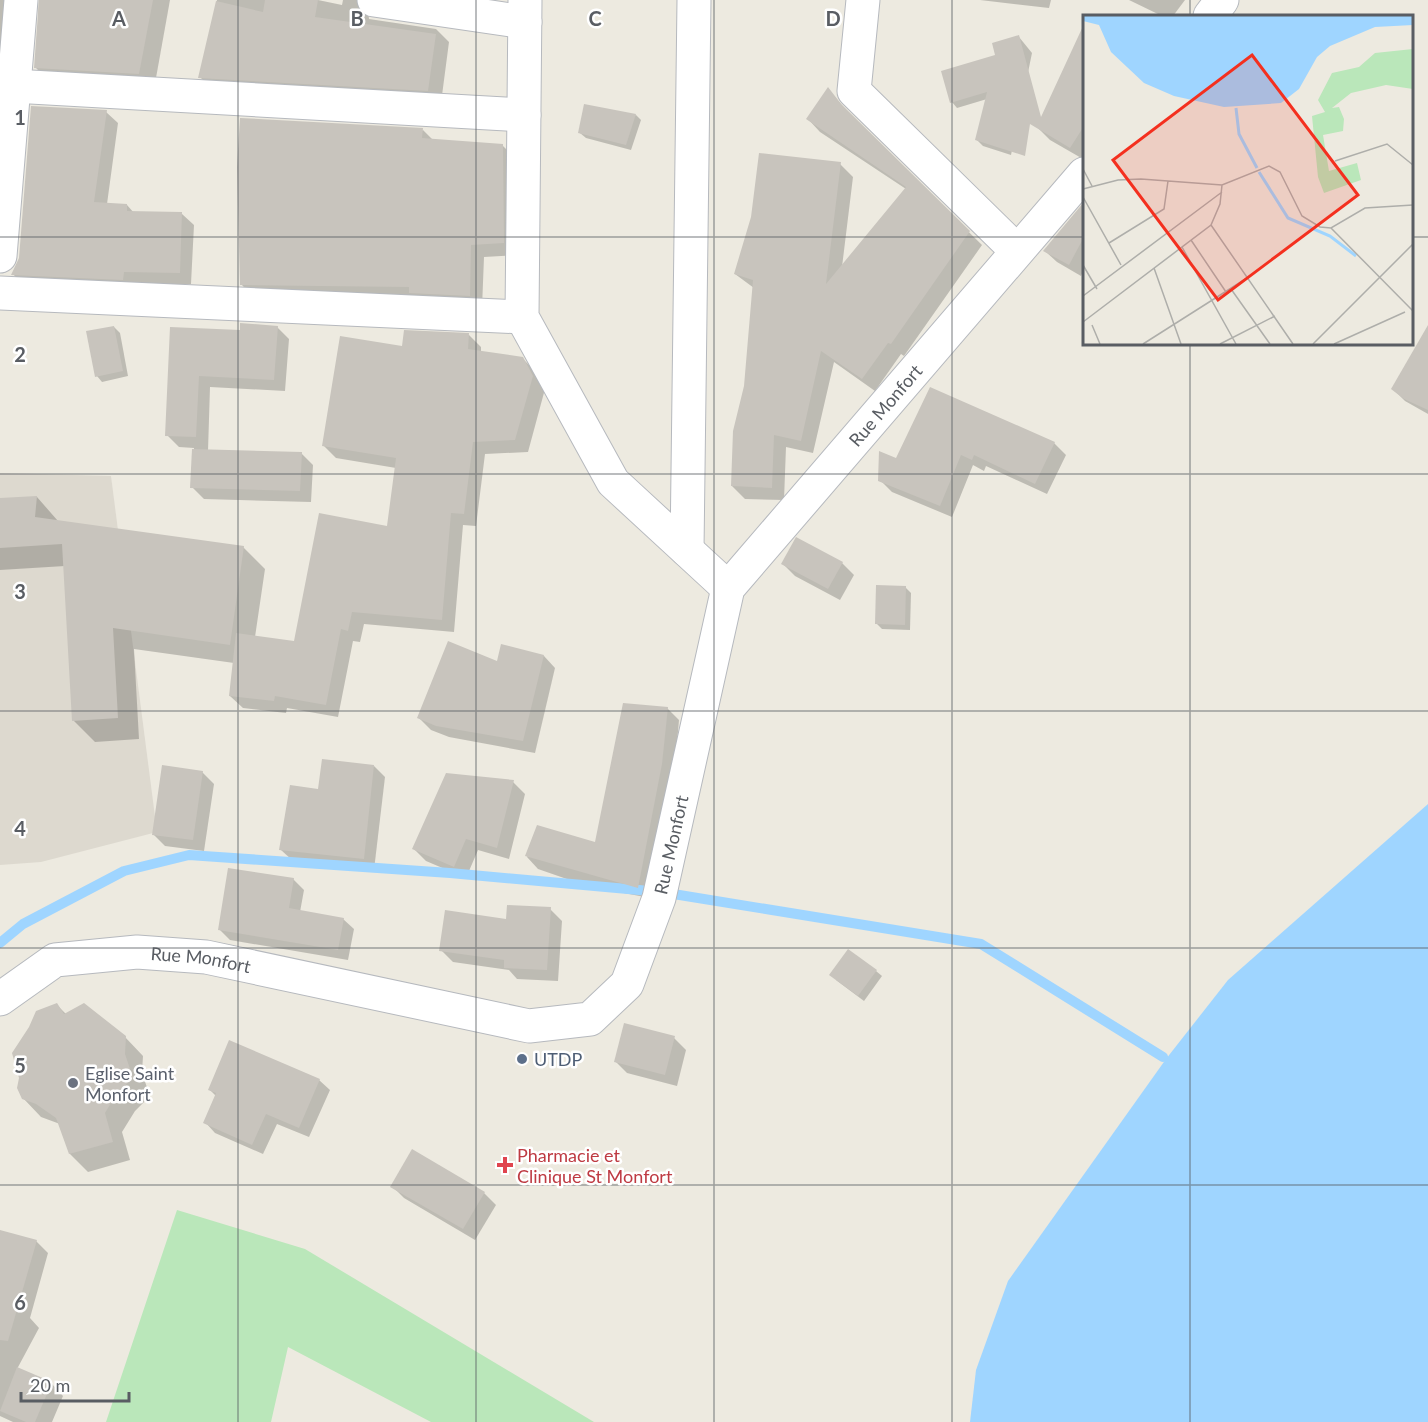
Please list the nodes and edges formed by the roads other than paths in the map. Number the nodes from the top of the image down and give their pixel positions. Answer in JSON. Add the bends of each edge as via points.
{"nodes":[{"id":1,"x":21,"y":0,"type":"edge"},
{"id":2,"x":374,"y":0,"type":"edge"},
{"id":3,"x":694,"y":0,"type":"edge"},
{"id":4,"x":863,"y":0,"type":"edge"},
{"id":5,"x":1222,"y":0,"type":"edge"},
{"id":6,"x":525,"y":11,"type":"edge"},
{"id":7,"x":1211,"y":15,"type":"edge"},
{"id":8,"x":14,"y":86,"type":"junction"},
{"id":9,"x":524,"y":115,"type":"junction"},
{"id":10,"x":5,"y":132,"type":"edge"},
{"id":11,"x":1083,"y":175,"type":"edge"},
{"id":12,"x":1017,"y":251,"type":"junction"},
{"id":13,"x":0,"y":256,"type":"edge"},
{"id":14,"x":0,"y":293,"type":"edge"},
{"id":15,"x":522,"y":317,"type":"junction"},
{"id":16,"x":687,"y":550,"type":"junction"},
{"id":17,"x":728,"y":588,"type":"junction"},
{"id":18,"x":0,"y":999,"type":"edge"}],
"edges":[{"from":1,"to":8,"type":"street"},
{"from":2,"to":6,"type":"street"},
{"from":3,"to":16,"type":"street"},
{"from":4,"to":12,"type":"street","via":[[854,91]]},
{"from":5,"to":7,"type":"street"},
{"from":6,"to":9,"type":"street"},
{"from":8,"to":9,"type":"street"},
{"from":8,"to":10,"type":"street"},
{"from":9,"to":15,"type":"street"},
{"from":10,"to":13,"type":"street"},
{"from":11,"to":12,"type":"street","name":"Rue Monfort"},
{"from":12,"to":17,"type":"street","name":"Rue Monfort"},
{"from":14,"to":15,"type":"street"},
{"from":15,"to":16,"type":"street","via":[[613,482]]},
{"from":16,"to":17,"type":"street"},
{"from":17,"to":18,"type":"street","name":"Rue Monfort","via":[[659,898],[627,984],[590,1020],[529,1026],[206,957],[137,952],[55,960]]}]}
